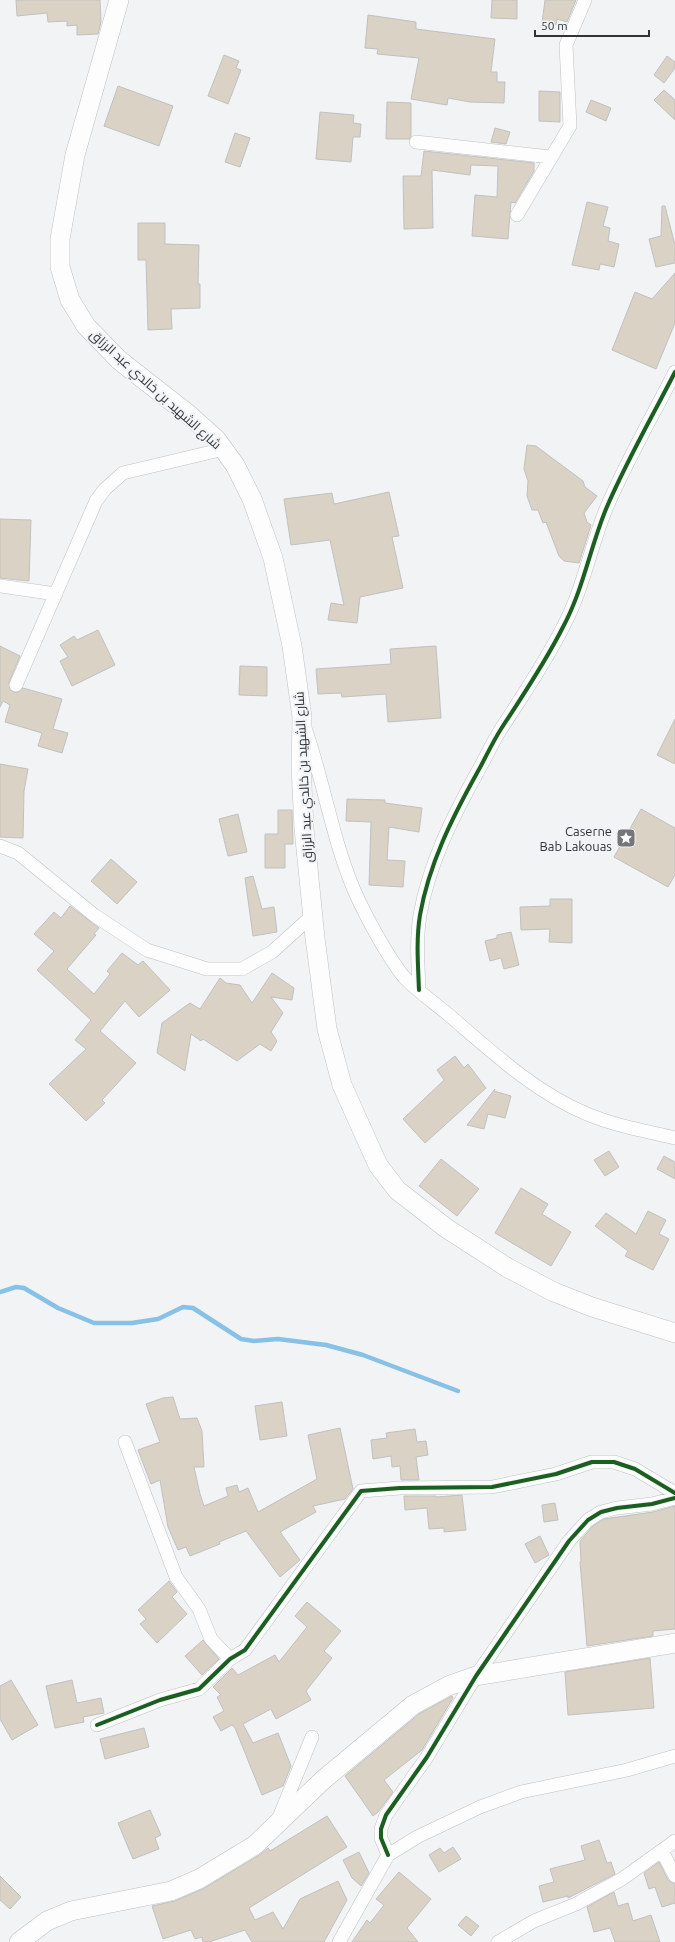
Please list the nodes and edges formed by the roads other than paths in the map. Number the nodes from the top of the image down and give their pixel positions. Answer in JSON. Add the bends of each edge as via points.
{"nodes":[{"id":1,"x":119,"y":0,"type":"edge"},
{"id":2,"x":585,"y":0,"type":"edge"},
{"id":3,"x":416,"y":142,"type":"dead end"},
{"id":4,"x":550,"y":157,"type":"junction"},
{"id":5,"x":517,"y":215,"type":"dead end"},
{"id":6,"x":675,"y":372,"type":"edge"},
{"id":7,"x":224,"y":449,"type":"junction"},
{"id":8,"x":0,"y":586,"type":"edge"},
{"id":9,"x":56,"y":594,"type":"junction"},
{"id":10,"x":16,"y":685,"type":"dead end"},
{"id":11,"x":302,"y":717,"type":"junction"},
{"id":12,"x":0,"y":846,"type":"edge"},
{"id":13,"x":313,"y":916,"type":"junction"},
{"id":14,"x":419,"y":990,"type":"junction"},
{"id":15,"x":675,"y":1138,"type":"edge"},
{"id":16,"x":675,"y":1333,"type":"edge"},
{"id":17,"x":125,"y":1442,"type":"dead end"},
{"id":18,"x":675,"y":1493,"type":"edge"},
{"id":19,"x":675,"y":1498,"type":"edge"},
{"id":20,"x":675,"y":1643,"type":"edge"},
{"id":21,"x":230,"y":1659,"type":"junction"},
{"id":22,"x":476,"y":1676,"type":"junction"},
{"id":23,"x":97,"y":1725,"type":"dead end"},
{"id":24,"x":312,"y":1736,"type":"dead end"},
{"id":25,"x":675,"y":1756,"type":"edge"},
{"id":26,"x":275,"y":1825,"type":"junction"},
{"id":27,"x":675,"y":1841,"type":"edge"},
{"id":28,"x":662,"y":1851,"type":"junction"},
{"id":29,"x":388,"y":1855,"type":"junction"},
{"id":30,"x":675,"y":1876,"type":"edge"},
{"id":31,"x":19,"y":1942,"type":"edge"},
{"id":32,"x":339,"y":1942,"type":"edge"},
{"id":33,"x":498,"y":1942,"type":"edge"}],
"edges":[{"from":1,"to":7,"type":"main road","name":"شارع الشهيد بن خالدي عبد الرزاق","via":[[75,155],[60,239],[60,267],[70,300],[86,326],[119,360],[188,414]]},
{"from":2,"to":4,"type":"street","via":[[566,45],[570,126]]},
{"from":3,"to":4,"type":"street"},
{"from":4,"to":5,"type":"street"},
{"from":6,"to":14,"type":"street","via":[[607,508],[593,543],[578,594],[564,626],[542,667],[500,731],[461,802],[437,854],[420,916]]},
{"from":7,"to":9,"type":"street","via":[[123,473],[96,501]]},
{"from":7,"to":11,"type":"main road","name":"شارع الشهيد بن خالدي عبد الرزاق","via":[[236,464],[252,499],[273,558],[292,646]]},
{"from":8,"to":9,"type":"street"},
{"from":9,"to":10,"type":"street"},
{"from":11,"to":13,"type":"main road","name":"شارع الشهيد بن خالدي عبد الرزاق","via":[[304,829]]},
{"from":11,"to":14,"type":"street","via":[[317,761],[340,855],[355,892],[387,951],[405,977]]},
{"from":12,"to":13,"type":"street","via":[[18,853],[94,916],[147,950],[207,969],[242,969],[272,952]]},
{"from":13,"to":16,"type":"main road","name":"شارع الشهيد بن خالدي عبد الرزاق","via":[[327,1029],[342,1085],[378,1165],[397,1190],[446,1228],[508,1268],[554,1292],[592,1307]]},
{"from":14,"to":15,"type":"street","via":[[509,1066],[562,1101],[586,1114],[622,1127]]},
{"from":17,"to":21,"type":"street","via":[[176,1577],[199,1609],[211,1639]]},
{"from":18,"to":21,"type":"street","via":[[641,1472],[614,1462],[592,1462],[556,1474],[492,1487],[361,1491],[263,1627],[245,1650]]},
{"from":19,"to":22,"type":"street","via":[[601,1512],[588,1520],[569,1541]]},
{"from":20,"to":22,"type":"main road"},
{"from":21,"to":23,"type":"street","via":[[199,1689],[160,1700]]},
{"from":22,"to":26,"type":"main road","via":[[448,1686],[413,1705],[323,1780]]},
{"from":22,"to":29,"type":"street","via":[[427,1757],[386,1816],[381,1838]]},
{"from":24,"to":26,"type":"street"},
{"from":25,"to":29,"type":"street","via":[[627,1770],[521,1792],[480,1807],[417,1837]]},
{"from":26,"to":31,"type":"main road","via":[[255,1845],[199,1880],[171,1891],[71,1911],[47,1921]]},
{"from":27,"to":28,"type":"street"},
{"from":28,"to":30,"type":"street"},
{"from":28,"to":33,"type":"street","via":[[622,1880],[576,1904],[534,1921]]},
{"from":29,"to":32,"type":"street"}]}
